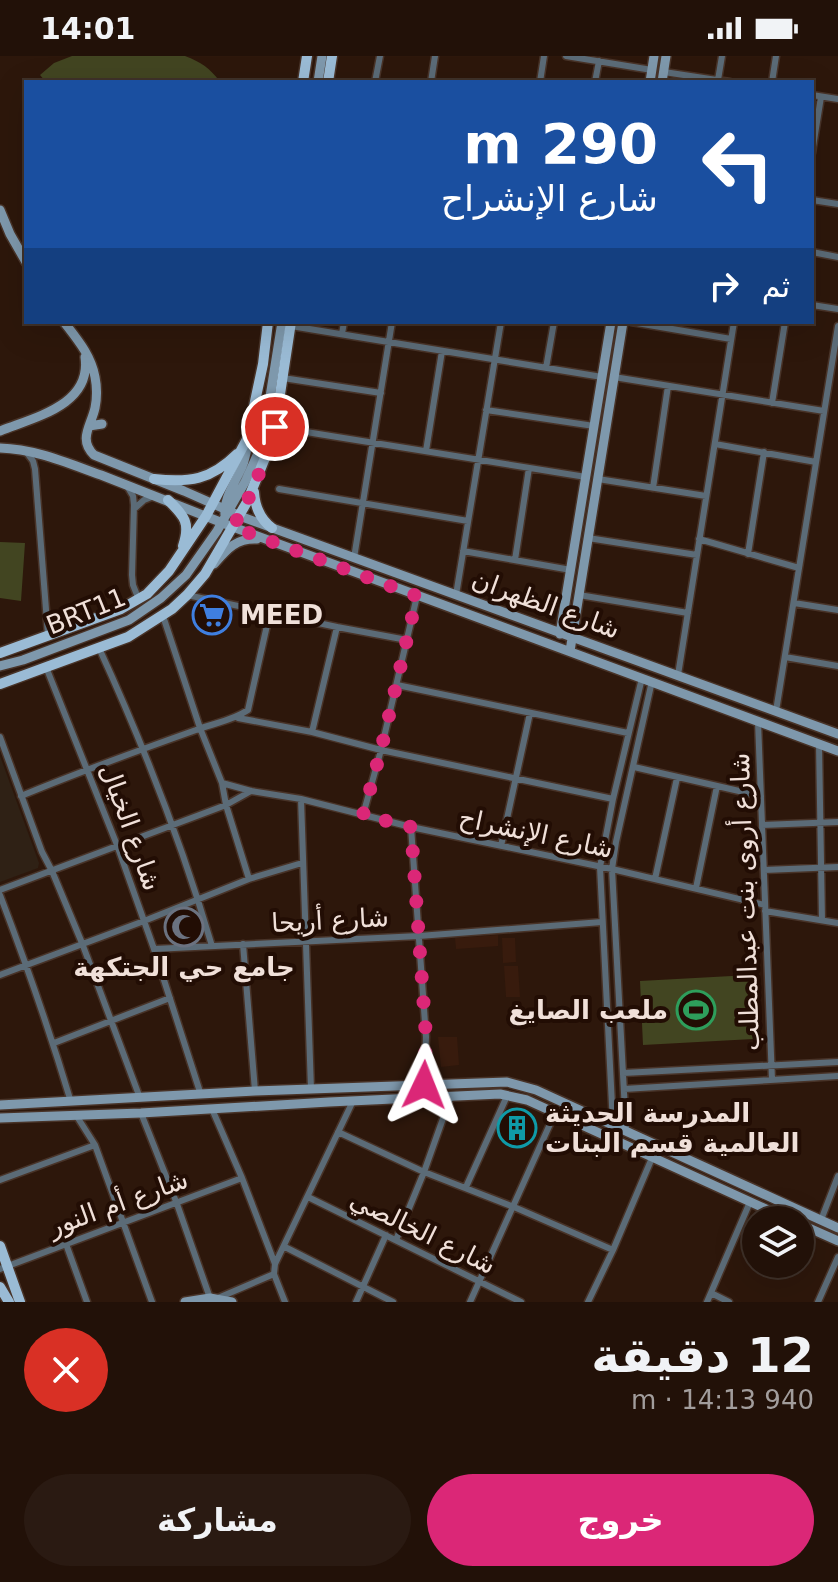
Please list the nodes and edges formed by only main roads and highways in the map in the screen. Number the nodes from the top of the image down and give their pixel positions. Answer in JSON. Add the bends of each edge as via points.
{"nodes":[{"id":1,"x":307,"y":56,"type":"edge"},
{"id":2,"x":322,"y":56,"type":"edge"},
{"id":3,"x":332,"y":56,"type":"edge"},
{"id":4,"x":654,"y":56,"type":"edge"},
{"id":5,"x":666,"y":56,"type":"edge"},
{"id":6,"x":663,"y":77,"type":"edge"},
{"id":7,"x":303,"y":80,"type":"edge"},
{"id":8,"x":318,"y":80,"type":"edge"},
{"id":9,"x":328,"y":80,"type":"edge"},
{"id":10,"x":650,"y":80,"type":"edge"},
{"id":11,"x":0,"y":210,"type":"edge"},
{"id":12,"x":24,"y":258,"type":"edge"},
{"id":13,"x":65,"y":324,"type":"edge"},
{"id":14,"x":268,"y":324,"type":"edge"},
{"id":15,"x":288,"y":324,"type":"edge"},
{"id":16,"x":288,"y":324,"type":"edge"},
{"id":17,"x":611,"y":324,"type":"edge"},
{"id":18,"x":623,"y":324,"type":"edge"},
{"id":19,"x":81,"y":345,"type":"junction"},
{"id":20,"x":102,"y":424,"type":"dead end"},
{"id":21,"x":89,"y":426,"type":"junction"},
{"id":22,"x":0,"y":431,"type":"edge"},
{"id":23,"x":245,"y":443,"type":"junction"},
{"id":24,"x":0,"y":448,"type":"edge"},
{"id":25,"x":154,"y":479,"type":"junction"},
{"id":26,"x":254,"y":488,"type":"junction"},
{"id":27,"x":168,"y":500,"type":"junction"},
{"id":28,"x":213,"y":504,"type":"junction"},
{"id":29,"x":225,"y":515,"type":"junction"},
{"id":30,"x":206,"y":516,"type":"junction"},
{"id":31,"x":240,"y":516,"type":"junction"},
{"id":32,"x":233,"y":527,"type":"junction"},
{"id":33,"x":272,"y":528,"type":"junction"},
{"id":34,"x":265,"y":539,"type":"junction"},
{"id":35,"x":178,"y":559,"type":"junction"},
{"id":36,"x":205,"y":574,"type":"junction"},
{"id":37,"x":560,"y":632,"type":"junction"},
{"id":38,"x":572,"y":636,"type":"junction"},
{"id":39,"x":558,"y":647,"type":"junction"},
{"id":40,"x":570,"y":651,"type":"junction"},
{"id":41,"x":0,"y":653,"type":"edge"},
{"id":42,"x":0,"y":668,"type":"edge"},
{"id":43,"x":0,"y":684,"type":"edge"},
{"id":44,"x":838,"y":734,"type":"edge"},
{"id":45,"x":838,"y":751,"type":"edge"},
{"id":46,"x":0,"y":1105,"type":"edge"},
{"id":47,"x":0,"y":1118,"type":"edge"},
{"id":48,"x":759,"y":1206,"type":"edge"},
{"id":49,"x":838,"y":1228,"type":"edge"},
{"id":50,"x":814,"y":1230,"type":"edge"},
{"id":51,"x":838,"y":1241,"type":"edge"},
{"id":52,"x":0,"y":1246,"type":"edge"},
{"id":53,"x":4,"y":1268,"type":"edge"},
{"id":54,"x":0,"y":1287,"type":"edge"},
{"id":55,"x":9,"y":1302,"type":"edge"},
{"id":56,"x":20,"y":1302,"type":"edge"},
{"id":57,"x":185,"y":1302,"type":"edge"},
{"id":58,"x":232,"y":1302,"type":"edge"}],
"edges":[{"from":1,"to":7,"type":"main road"},
{"from":2,"to":8,"type":"main road"},
{"from":3,"to":9,"type":"main road"},
{"from":4,"to":10,"type":"main road"},
{"from":5,"to":6,"type":"main road"},
{"from":11,"to":12,"type":"main road"},
{"from":13,"to":19,"type":"main road"},
{"from":14,"to":23,"type":"main road"},
{"from":15,"to":26,"type":"main road","via":[[275,427]]},
{"from":16,"to":29,"type":"main road","name":"BRT11","via":[[258,453]]},
{"from":17,"to":37,"type":"main road"},
{"from":18,"to":38,"type":"main road"},
{"from":19,"to":21,"type":"main road","via":[[101,399]]},
{"from":19,"to":22,"type":"main road","via":[[85,376],[73,396]]},
{"from":20,"to":21,"type":"main road"},
{"from":21,"to":25,"type":"main road","via":[[85,439],[94,455]]},
{"from":23,"to":25,"type":"main road","via":[[205,476]]},
{"from":23,"to":28,"type":"main road"},
{"from":23,"to":29,"type":"main road","via":[[245,461],[226,499]]},
{"from":24,"to":27,"type":"main road","via":[[48,456]]},
{"from":25,"to":28,"type":"main road"},
{"from":26,"to":31,"type":"main road"},
{"from":26,"to":33,"type":"main road","via":[[258,511]]},
{"from":27,"to":30,"type":"main road"},
{"from":27,"to":35,"type":"main road","via":[[187,528]]},
{"from":28,"to":29,"type":"main road"},
{"from":28,"to":30,"type":"main road"},
{"from":29,"to":30,"type":"main road"},
{"from":29,"to":31,"type":"main road","name":"شارع الظهران"},
{"from":29,"to":32,"type":"main road","name":"شارع الظهران"},
{"from":29,"to":42,"type":"main road","name":"BRT11","via":[[186,575],[146,610]]},
{"from":30,"to":35,"type":"main road"},
{"from":31,"to":32,"type":"main road"},
{"from":31,"to":33,"type":"main road","name":"شارع الظهران"},
{"from":32,"to":34,"type":"main road","name":"شارع الظهران"},
{"from":32,"to":36,"type":"main road"},
{"from":33,"to":37,"type":"main road","name":"شارع الظهران"},
{"from":34,"to":36,"type":"main road","via":[[231,545]]},
{"from":34,"to":39,"type":"main road","name":"شارع الظهران"},
{"from":35,"to":41,"type":"main road","via":[[139,600]]},
{"from":36,"to":43,"type":"main road","via":[[163,616],[128,637]]},
{"from":37,"to":38,"type":"main road","name":"شارع الظهران"},
{"from":37,"to":39,"type":"main road"},
{"from":38,"to":40,"type":"main road"},
{"from":38,"to":44,"type":"main road","name":"شارع الظهران"},
{"from":39,"to":40,"type":"main road","name":"شارع الظهران"},
{"from":40,"to":45,"type":"main road","name":"شارع الظهران"},
{"from":46,"to":49,"type":"main road","via":[[514,1084]]},
{"from":47,"to":48,"type":"main road","via":[[500,1094],[527,1100]]},
{"from":50,"to":51,"type":"main road"},
{"from":52,"to":53,"type":"main road"},
{"from":53,"to":56,"type":"main road"},
{"from":54,"to":55,"type":"main road"},
{"from":57,"to":58,"type":"main road"}]}
